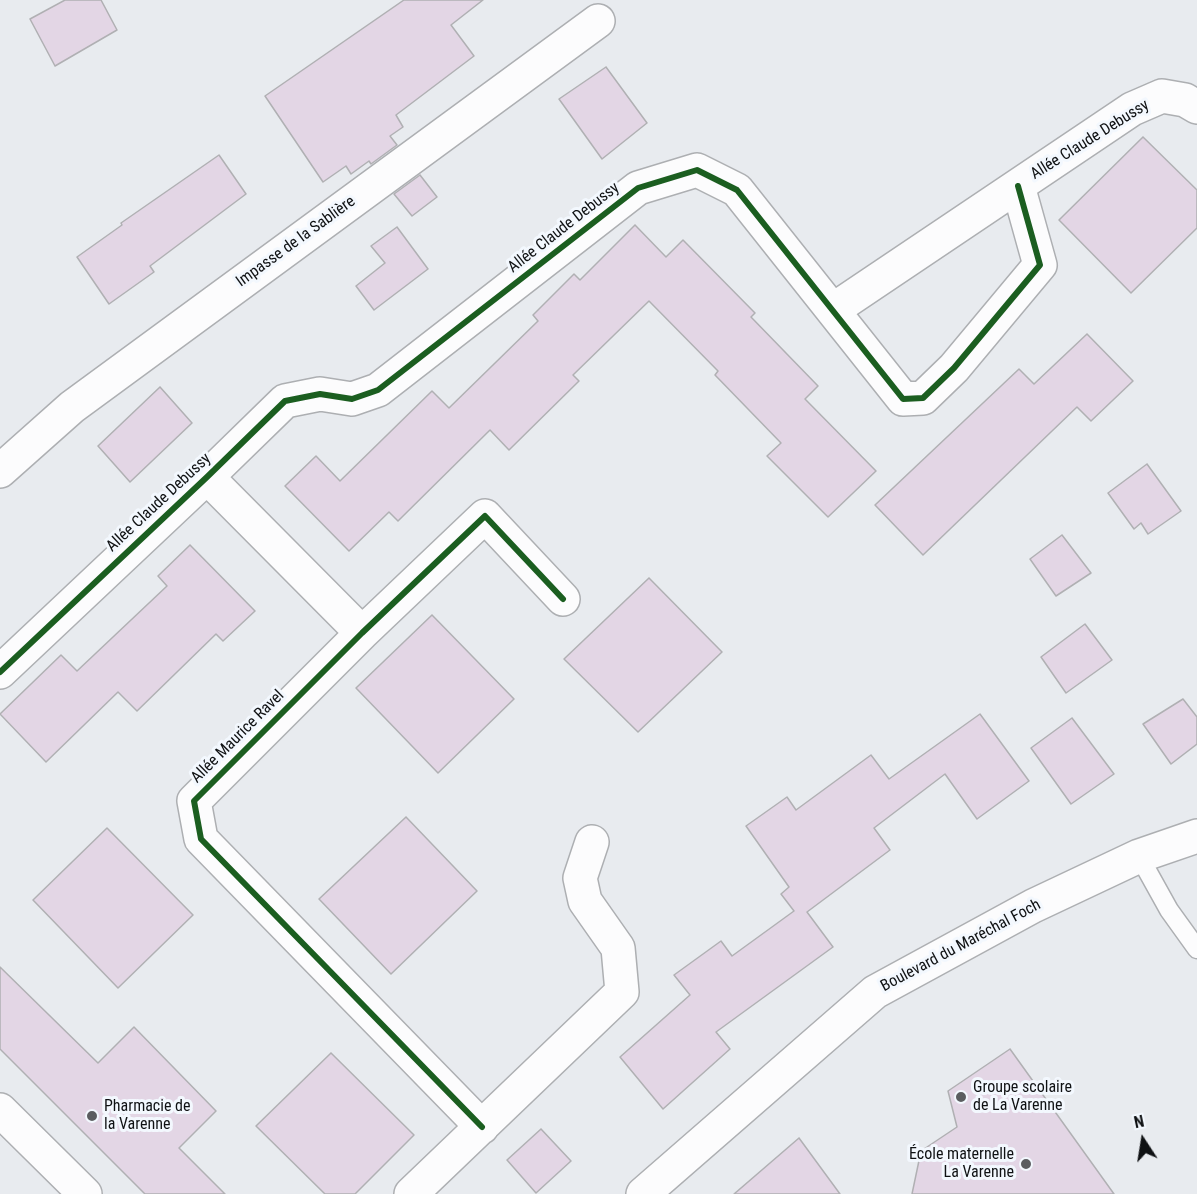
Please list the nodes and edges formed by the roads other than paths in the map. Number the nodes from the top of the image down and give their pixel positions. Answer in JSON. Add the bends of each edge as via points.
{"nodes":[{"id":1,"x":598,"y":21,"type":"dead end"},
{"id":2,"x":1197,"y":107,"type":"edge"},
{"id":3,"x":1018,"y":186,"type":"junction"},
{"id":4,"x":833,"y":310,"type":"junction"},
{"id":5,"x":0,"y":471,"type":"edge"},
{"id":6,"x":207,"y":477,"type":"junction"},
{"id":7,"x":563,"y":599,"type":"dead end"},
{"id":8,"x":362,"y":633,"type":"junction"},
{"id":9,"x":0,"y":672,"type":"edge"},
{"id":10,"x":1197,"y":836,"type":"edge"},
{"id":11,"x":592,"y":842,"type":"dead end"},
{"id":12,"x":1139,"y":856,"type":"junction"},
{"id":13,"x":1197,"y":949,"type":"edge"},
{"id":14,"x":0,"y":1110,"type":"edge"},
{"id":15,"x":482,"y":1127,"type":"junction"},
{"id":16,"x":85,"y":1194,"type":"edge"},
{"id":17,"x":411,"y":1194,"type":"edge"},
{"id":18,"x":643,"y":1194,"type":"edge"}],
"edges":[{"from":1,"to":5,"type":"street","name":"Impasse de la Sablière","via":[[72,407]]},
{"from":2,"to":3,"type":"street","name":"Allée Claude Debussy","via":[[1185,100],[1162,96],[1132,109]]},
{"from":3,"to":4,"type":"street","name":"Allée Claude Debussy"},
{"from":3,"to":4,"type":"street","name":"Allée Claude Debussy","via":[[1040,266],[954,368],[923,398],[903,399]]},
{"from":4,"to":6,"type":"street","name":"Allée Claude Debussy","via":[[737,190],[698,170],[638,188],[378,390],[352,399],[320,394],[285,401]]},
{"from":6,"to":8,"type":"street"},
{"from":6,"to":9,"type":"street","name":"Allée Claude Debussy"},
{"from":7,"to":8,"type":"street","name":"Allée Maurice Ravel","via":[[485,516]]},
{"from":8,"to":15,"type":"street","name":"Allée Maurice Ravel","via":[[194,801],[201,839]]},
{"from":10,"to":12,"type":"street","name":"Boulevard du Maréchal Foch"},
{"from":11,"to":15,"type":"street","via":[[580,878],[585,901],[618,948],[622,992]]},
{"from":12,"to":13,"type":"lane","via":[[1169,910]]},
{"from":12,"to":18,"type":"street","name":"Boulevard du Maréchal Foch","via":[[1034,906],[875,992]]},
{"from":14,"to":16,"type":"street"},
{"from":15,"to":17,"type":"street"}]}
